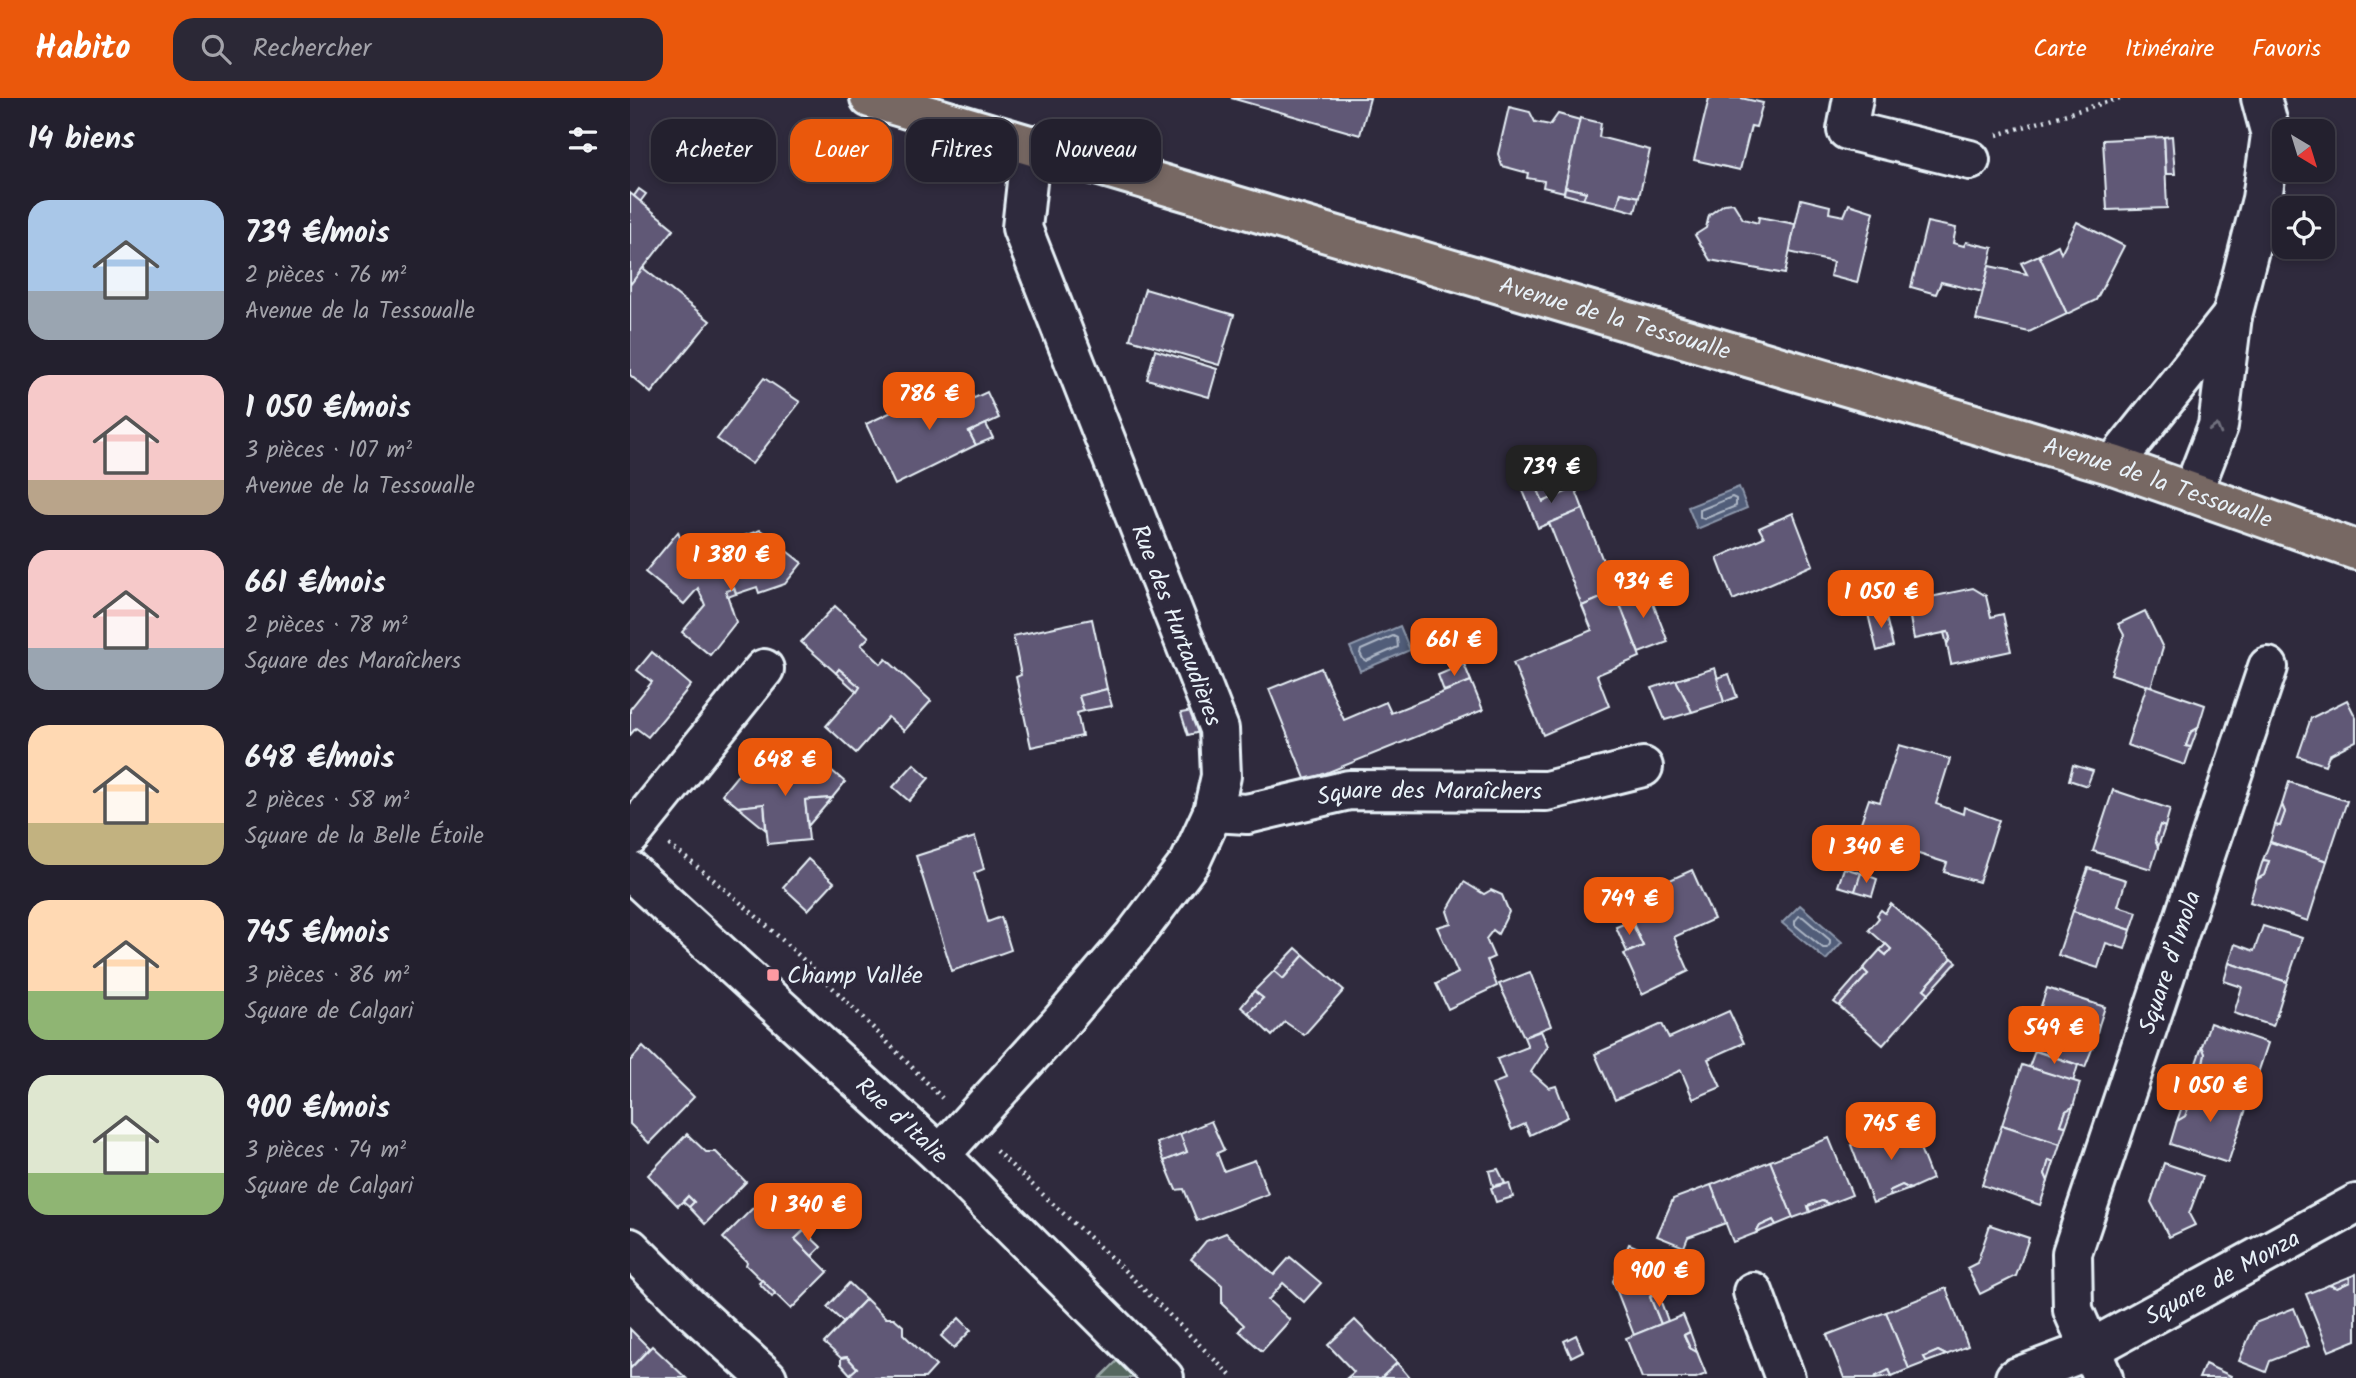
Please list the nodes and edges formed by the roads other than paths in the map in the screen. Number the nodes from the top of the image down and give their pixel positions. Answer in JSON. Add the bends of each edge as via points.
{"nodes":[{"id":1,"x":870,"y":98,"type":"edge"},
{"id":2,"x":1853,"y":98,"type":"edge"},
{"id":3,"x":2261,"y":98,"type":"edge"},
{"id":4,"x":953,"y":110,"type":"edge"},
{"id":5,"x":1031,"y":143,"type":"edge"},
{"id":6,"x":1970,"y":160,"type":"road end"},
{"id":7,"x":1031,"y":161,"type":"edge"},
{"id":8,"x":1160,"y":182,"type":"edge"},
{"id":9,"x":2232,"y":316,"type":"junction"},
{"id":10,"x":2113,"y":465,"type":"junction"},
{"id":11,"x":2192,"y":493,"type":"junction"},
{"id":12,"x":2356,"y":550,"type":"edge"},
{"id":13,"x":2268,"y":667,"type":"dead end"},
{"id":14,"x":764,"y":669,"type":"dead end"},
{"id":15,"x":1643,"y":767,"type":"dead end"},
{"id":16,"x":1213,"y":812,"type":"junction"},
{"id":17,"x":635,"y":830,"type":"edge"},
{"id":18,"x":630,"y":871,"type":"edge"},
{"id":19,"x":940,"y":1156,"type":"junction"},
{"id":20,"x":2356,"y":1204,"type":"edge"},
{"id":21,"x":630,"y":1248,"type":"edge"},
{"id":22,"x":1753,"y":1292,"type":"dead end"},
{"id":23,"x":2096,"y":1364,"type":"edge"},
{"id":24,"x":767,"y":1378,"type":"edge"},
{"id":25,"x":1164,"y":1378,"type":"edge"},
{"id":26,"x":1786,"y":1378,"type":"edge"},
{"id":27,"x":2015,"y":1378,"type":"edge"}],
"edges":[{"from":1,"to":4,"type":"main road","name":"Avenue de la Tessoualle"},
{"from":2,"to":6,"type":"street","via":[[1847,130]]},
{"from":3,"to":9,"type":"street","via":[[2271,135],[2262,199]]},
{"from":4,"to":5,"type":"main road","name":"Avenue de la Tessoualle"},
{"from":7,"to":16,"type":"street","name":"Rue des Hurtaudières","via":[[1022,228],[1219,729],[1221,776]]},
{"from":8,"to":10,"type":"main road","name":"Avenue de la Tessoualle"},
{"from":9,"to":10,"type":"street"},
{"from":11,"to":9,"type":"street","one_way":true,"via":[[2218,426]]},
{"from":10,"to":11,"type":"main road","name":"Avenue de la Tessoualle"},
{"from":11,"to":12,"type":"main road","name":"Avenue de la Tessoualle"},
{"from":13,"to":23,"type":"street","name":"Square d’Imola","via":[[2073,1252],[2073,1310]]},
{"from":14,"to":17,"type":"street"},
{"from":15,"to":16,"type":"street","name":"Square des Maraîchers","via":[[1546,791],[1349,790],[1247,814]]},
{"from":16,"to":19,"type":"street","name":"Rue des Hurtaudières","via":[[1190,862],[1134,936]]},
{"from":18,"to":19,"type":"street","name":"Rue d’Italie"},
{"from":19,"to":25,"type":"street","name":"Rue d’Italie"},
{"from":20,"to":23,"type":"street","name":"Square de Monza"},
{"from":21,"to":24,"type":"street"},
{"from":22,"to":26,"type":"street"},
{"from":23,"to":27,"type":"street","name":"Square de Monza"}]}
